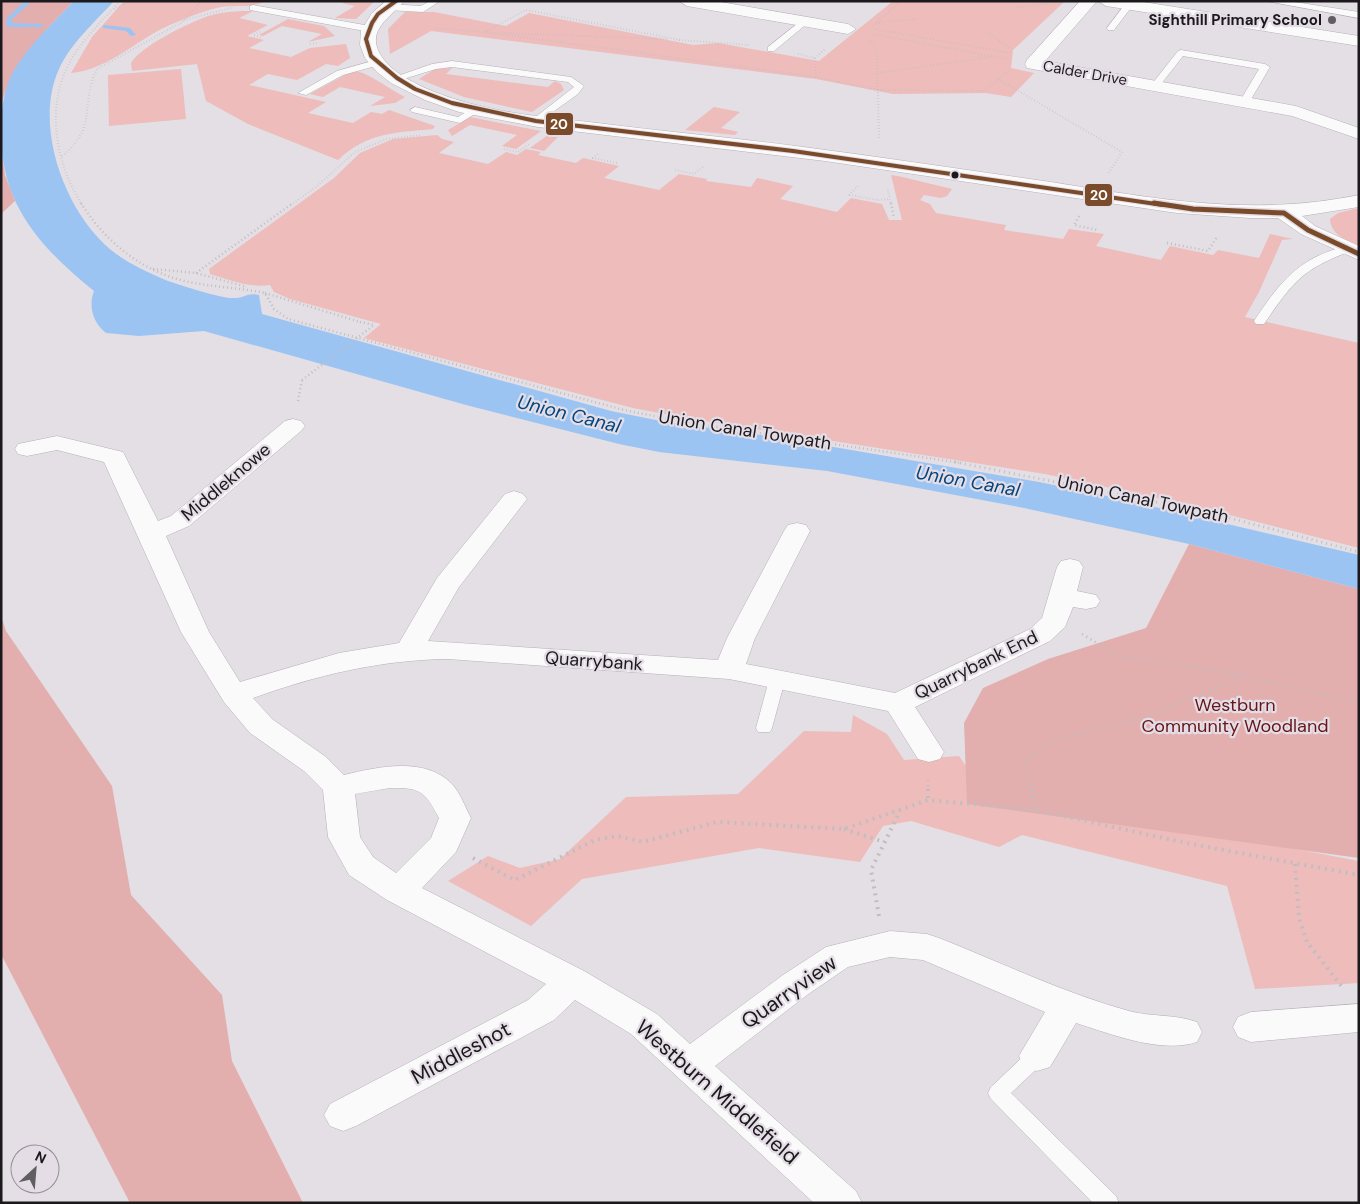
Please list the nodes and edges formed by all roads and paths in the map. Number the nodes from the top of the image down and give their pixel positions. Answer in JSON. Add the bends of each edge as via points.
{"nodes":[{"id":1,"x":120,"y":1,"type":"edge"},
{"id":2,"x":132,"y":1,"type":"edge"},
{"id":3,"x":201,"y":1,"type":"edge"},
{"id":4,"x":436,"y":1,"type":"edge"},
{"id":5,"x":687,"y":1,"type":"edge"},
{"id":6,"x":901,"y":1,"type":"edge"},
{"id":7,"x":1106,"y":1,"type":"edge"},
{"id":8,"x":1270,"y":1,"type":"edge"},
{"id":9,"x":1058,"y":2,"type":"edge"},
{"id":10,"x":1088,"y":3,"type":"edge"},
{"id":11,"x":391,"y":4,"type":"edge"},
{"id":12,"x":736,"y":5,"type":"edge"},
{"id":13,"x":1129,"y":5,"type":"junction"},
{"id":14,"x":253,"y":8,"type":"joint"},
{"id":15,"x":1014,"y":8,"type":"dead end"},
{"id":16,"x":112,"y":9,"type":"junction"},
{"id":17,"x":1359,"y":14,"type":"edge"},
{"id":18,"x":916,"y":19,"type":"dead end"},
{"id":19,"x":184,"y":20,"type":"junction"},
{"id":20,"x":805,"y":22,"type":"junction"},
{"id":21,"x":876,"y":23,"type":"junction"},
{"id":22,"x":428,"y":28,"type":"dead end"},
{"id":23,"x":1110,"y":28,"type":"dead end"},
{"id":24,"x":370,"y":29,"type":"junction"},
{"id":25,"x":848,"y":29,"type":"joint"},
{"id":26,"x":485,"y":32,"type":"junction"},
{"id":27,"x":987,"y":32,"type":"dead end"},
{"id":28,"x":866,"y":33,"type":"junction"},
{"id":29,"x":680,"y":40,"type":"junction"},
{"id":30,"x":1359,"y":41,"type":"edge"},
{"id":31,"x":771,"y":49,"type":"junction"},
{"id":32,"x":1018,"y":54,"type":"junction"},
{"id":33,"x":995,"y":57,"type":"junction"},
{"id":34,"x":1026,"y":62,"type":"junction"},
{"id":35,"x":376,"y":63,"type":"junction"},
{"id":36,"x":877,"y":73,"type":"junction"},
{"id":37,"x":816,"y":77,"type":"junction"},
{"id":38,"x":397,"y":78,"type":"junction"},
{"id":39,"x":998,"y":79,"type":"junction"},
{"id":40,"x":1155,"y":86,"type":"junction"},
{"id":41,"x":877,"y":90,"type":"junction"},
{"id":42,"x":303,"y":93,"type":"dead end"},
{"id":43,"x":1245,"y":101,"type":"junction"},
{"id":44,"x":415,"y":110,"type":"dead end"},
{"id":45,"x":476,"y":110,"type":"junction"},
{"id":46,"x":460,"y":120,"type":"junction"},
{"id":47,"x":536,"y":121,"type":"junction"},
{"id":48,"x":1359,"y":134,"type":"edge"},
{"id":49,"x":880,"y":144,"type":"dead end"},
{"id":50,"x":62,"y":156,"type":"junction"},
{"id":51,"x":709,"y":163,"type":"dead end"},
{"id":52,"x":675,"y":170,"type":"dead end"},
{"id":53,"x":887,"y":186,"type":"dead end"},
{"id":54,"x":849,"y":195,"type":"dead end"},
{"id":55,"x":1094,"y":195,"type":"junction"},
{"id":56,"x":890,"y":199,"type":"junction"},
{"id":57,"x":1359,"y":201,"type":"edge"},
{"id":58,"x":1284,"y":213,"type":"junction"},
{"id":59,"x":894,"y":218,"type":"dead end"},
{"id":60,"x":1098,"y":230,"type":"dead end"},
{"id":61,"x":1217,"y":237,"type":"dead end"},
{"id":62,"x":1167,"y":243,"type":"dead end"},
{"id":63,"x":1353,"y":251,"type":"edge"},
{"id":64,"x":150,"y":268,"type":"junction"},
{"id":65,"x":196,"y":273,"type":"junction"},
{"id":66,"x":265,"y":292,"type":"junction"},
{"id":67,"x":1260,"y":321,"type":"dead end"},
{"id":68,"x":302,"y":380,"type":"dead end"},
{"id":69,"x":293,"y":426,"type":"dead end"},
{"id":70,"x":27,"y":449,"type":"dead end"},
{"id":71,"x":514,"y":498,"type":"dead end"},
{"id":72,"x":796,"y":531,"type":"dead end"},
{"id":73,"x":151,"y":533,"type":"junction"},
{"id":74,"x":1359,"y":552,"type":"edge"},
{"id":75,"x":1070,"y":567,"type":"dead end"},
{"id":76,"x":1096,"y":641,"type":"dead end"},
{"id":77,"x":409,"y":650,"type":"junction"},
{"id":78,"x":729,"y":670,"type":"junction"},
{"id":79,"x":1245,"y":676,"type":"junction"},
{"id":80,"x":777,"y":680,"type":"junction"},
{"id":81,"x":234,"y":695,"type":"junction"},
{"id":82,"x":1359,"y":699,"type":"edge"},
{"id":83,"x":898,"y":702,"type":"junction"},
{"id":84,"x":764,"y":728,"type":"dead end"},
{"id":85,"x":928,"y":752,"type":"dead end"},
{"id":86,"x":338,"y":787,"type":"junction"},
{"id":87,"x":900,"y":810,"type":"junction"},
{"id":88,"x":1036,"y":810,"type":"junction"},
{"id":89,"x":844,"y":829,"type":"junction"},
{"id":90,"x":884,"y":842,"type":"junction"},
{"id":91,"x":446,"y":844,"type":"junction"},
{"id":92,"x":1295,"y":864,"type":"junction"},
{"id":93,"x":1359,"y":874,"type":"edge"},
{"id":94,"x":399,"y":891,"type":"junction"},
{"id":95,"x":890,"y":944,"type":"junction"},
{"id":96,"x":572,"y":981,"type":"junction"},
{"id":97,"x":1068,"y":1006,"type":"junction"},
{"id":98,"x":1353,"y":1006,"type":"edge"},
{"id":99,"x":1251,"y":1027,"type":"dead end"},
{"id":100,"x":1184,"y":1032,"type":"dead end"},
{"id":101,"x":1037,"y":1056,"type":"joint"},
{"id":102,"x":690,"y":1064,"type":"junction"},
{"id":103,"x":343,"y":1116,"type":"dead end"},
{"id":104,"x":842,"y":1203,"type":"edge"},
{"id":105,"x":1108,"y":1203,"type":"edge"}],
"edges":[{"from":1,"to":16,"type":"path"},
{"from":2,"to":16,"type":"path"},
{"from":3,"to":19,"type":"path"},
{"from":4,"to":11,"type":"lane","via":[[423,9]]},
{"from":5,"to":12,"type":"street"},
{"from":6,"to":21,"type":"path"},
{"from":7,"to":13,"type":"street"},
{"from":8,"to":17,"type":"lane"},
{"from":9,"to":15,"type":"path"},
{"from":10,"to":34,"type":"street","name":"Calder Drive"},
{"from":11,"to":24,"type":"street","via":[[378,14]]},
{"from":12,"to":20,"type":"street"},
{"from":13,"to":23,"type":"lane"},
{"from":13,"to":30,"type":"street"},
{"from":14,"to":19,"type":"path","via":[[213,11]]},
{"from":14,"to":24,"type":"lane"},
{"from":16,"to":50,"type":"path","via":[[76,50],[64,77],[56,115]]},
{"from":18,"to":21,"type":"path"},
{"from":19,"to":50,"type":"path","via":[[97,69],[90,80],[84,135]]},
{"from":20,"to":25,"type":"street"},
{"from":20,"to":31,"type":"lane"},
{"from":21,"to":32,"type":"path","via":[[871,28]]},
{"from":22,"to":26,"type":"path"},
{"from":24,"to":35,"type":"street","via":[[367,44]]},
{"from":25,"to":28,"type":"path"},
{"from":26,"to":29,"type":"path"},
{"from":26,"to":29,"type":"path","via":[[526,10]]},
{"from":26,"to":37,"type":"path"},
{"from":27,"to":32,"type":"path"},
{"from":28,"to":33,"type":"path"},
{"from":28,"to":36,"type":"path","via":[[877,52]]},
{"from":29,"to":31,"type":"path","via":[[732,42]]},
{"from":31,"to":37,"type":"path","via":[[815,58]]},
{"from":32,"to":34,"type":"path"},
{"from":33,"to":34,"type":"path"},
{"from":33,"to":36,"type":"path"},
{"from":34,"to":39,"type":"path"},
{"from":34,"to":40,"type":"street","name":"Calder Drive"},
{"from":35,"to":38,"type":"street"},
{"from":35,"to":42,"type":"lane","via":[[340,72]]},
{"from":36,"to":41,"type":"path"},
{"from":37,"to":41,"type":"path"},
{"from":38,"to":45,"type":"street","via":[[434,97]]},
{"from":38,"to":47,"type":"lane","via":[[452,64],[560,78],[579,86]]},
{"from":39,"to":41,"type":"path","via":[[984,91]]},
{"from":39,"to":55,"type":"path","via":[[1122,152]]},
{"from":40,"to":43,"type":"street","name":"Calder Drive"},
{"from":40,"to":43,"type":"lane","via":[[1181,53],[1265,67]]},
{"from":41,"to":49,"type":"path"},
{"from":43,"to":48,"type":"street","name":"Calder Drive","via":[[1296,111]]},
{"from":44,"to":46,"type":"lane"},
{"from":45,"to":46,"type":"lane"},
{"from":45,"to":47,"type":"street"},
{"from":46,"to":65,"type":"path","via":[[439,133],[387,139],[355,152],[317,186]]},
{"from":47,"to":55,"type":"street","via":[[793,151]]},
{"from":50,"to":64,"type":"path","via":[[72,190],[96,226],[122,251]]},
{"from":51,"to":52,"type":"path","via":[[694,174]]},
{"from":53,"to":56,"type":"path"},
{"from":54,"to":56,"type":"path"},
{"from":55,"to":58,"type":"street","via":[[1193,210]]},
{"from":55,"to":60,"type":"path","via":[[1074,225]]},
{"from":56,"to":59,"type":"path"},
{"from":57,"to":58,"type":"street"},
{"from":58,"to":63,"type":"street","via":[[1308,230]]},
{"from":61,"to":62,"type":"path","via":[[1208,251]]},
{"from":63,"to":67,"type":"lane","via":[[1292,274]]},
{"from":64,"to":65,"type":"path"},
{"from":64,"to":66,"type":"path","via":[[161,275],[186,282]]},
{"from":65,"to":66,"type":"path"},
{"from":66,"to":68,"type":"path","bridge":true,"via":[[374,325]]},
{"from":66,"to":74,"type":"path","name":"Union Canal Towpath","via":[[277,315],[288,319],[624,410],[1044,478],[1210,513]]},
{"from":69,"to":73,"type":"street","name":"Middleknowe","via":[[180,521]]},
{"from":70,"to":73,"type":"street","via":[[57,442],[114,457]]},
{"from":71,"to":77,"type":"street","via":[[447,584]]},
{"from":72,"to":78,"type":"street","via":[[741,638]]},
{"from":73,"to":81,"type":"street","via":[[195,632]]},
{"from":75,"to":83,"type":"street","name":"Quarrybank End","via":[[1074,599],[1040,635]]},
{"from":76,"to":79,"type":"path","via":[[1118,656]]},
{"from":77,"to":78,"type":"street","name":"Quarrybank"},
{"from":77,"to":81,"type":"street","name":"Quarrybank","via":[[319,666]]},
{"from":78,"to":80,"type":"street","name":"Quarrybank"},
{"from":79,"to":82,"type":"path","via":[[1350,701]]},
{"from":79,"to":88,"type":"path","via":[[1145,717],[1052,740],[1025,760]]},
{"from":80,"to":83,"type":"street","name":"Quarrybank"},
{"from":80,"to":84,"type":"lane"},
{"from":81,"to":86,"type":"street","via":[[261,726],[315,764]]},
{"from":83,"to":85,"type":"street"},
{"from":86,"to":91,"type":"street","via":[[381,778],[419,778],[440,791],[454,818]]},
{"from":86,"to":94,"type":"street","name":"Westburn Middlefield","via":[[344,836],[361,866]]},
{"from":87,"to":88,"type":"path","via":[[928,800]]},
{"from":87,"to":89,"type":"path"},
{"from":87,"to":90,"type":"path"},
{"from":88,"to":92,"type":"path"},
{"from":89,"to":90,"type":"path"},
{"from":89,"to":91,"type":"path","via":[[717,822],[643,842],[618,836],[595,840],[515,880]]},
{"from":90,"to":95,"type":"path","via":[[871,870],[879,920]]},
{"from":91,"to":94,"type":"street"},
{"from":92,"to":93,"type":"path"},
{"from":92,"to":98,"type":"path","via":[[1299,918],[1307,942]]},
{"from":94,"to":96,"type":"street","name":"Westburn Middlefield"},
{"from":95,"to":97,"type":"street","name":"Quarryview","via":[[927,947]]},
{"from":95,"to":102,"type":"street","name":"Quarryview","via":[[838,956]]},
{"from":96,"to":102,"type":"street","name":"Westburn Middlefield","via":[[644,1024]]},
{"from":96,"to":103,"type":"street","name":"Middleshot","via":[[541,1010]]},
{"from":97,"to":100,"type":"street","name":"Quarryview","via":[[1131,1026]]},
{"from":97,"to":101,"type":"street"},
{"from":98,"to":99,"type":"street"},
{"from":101,"to":105,"type":"lane","via":[[998,1093]]},
{"from":102,"to":104,"type":"street","name":"Westburn Middlefield"}]}
